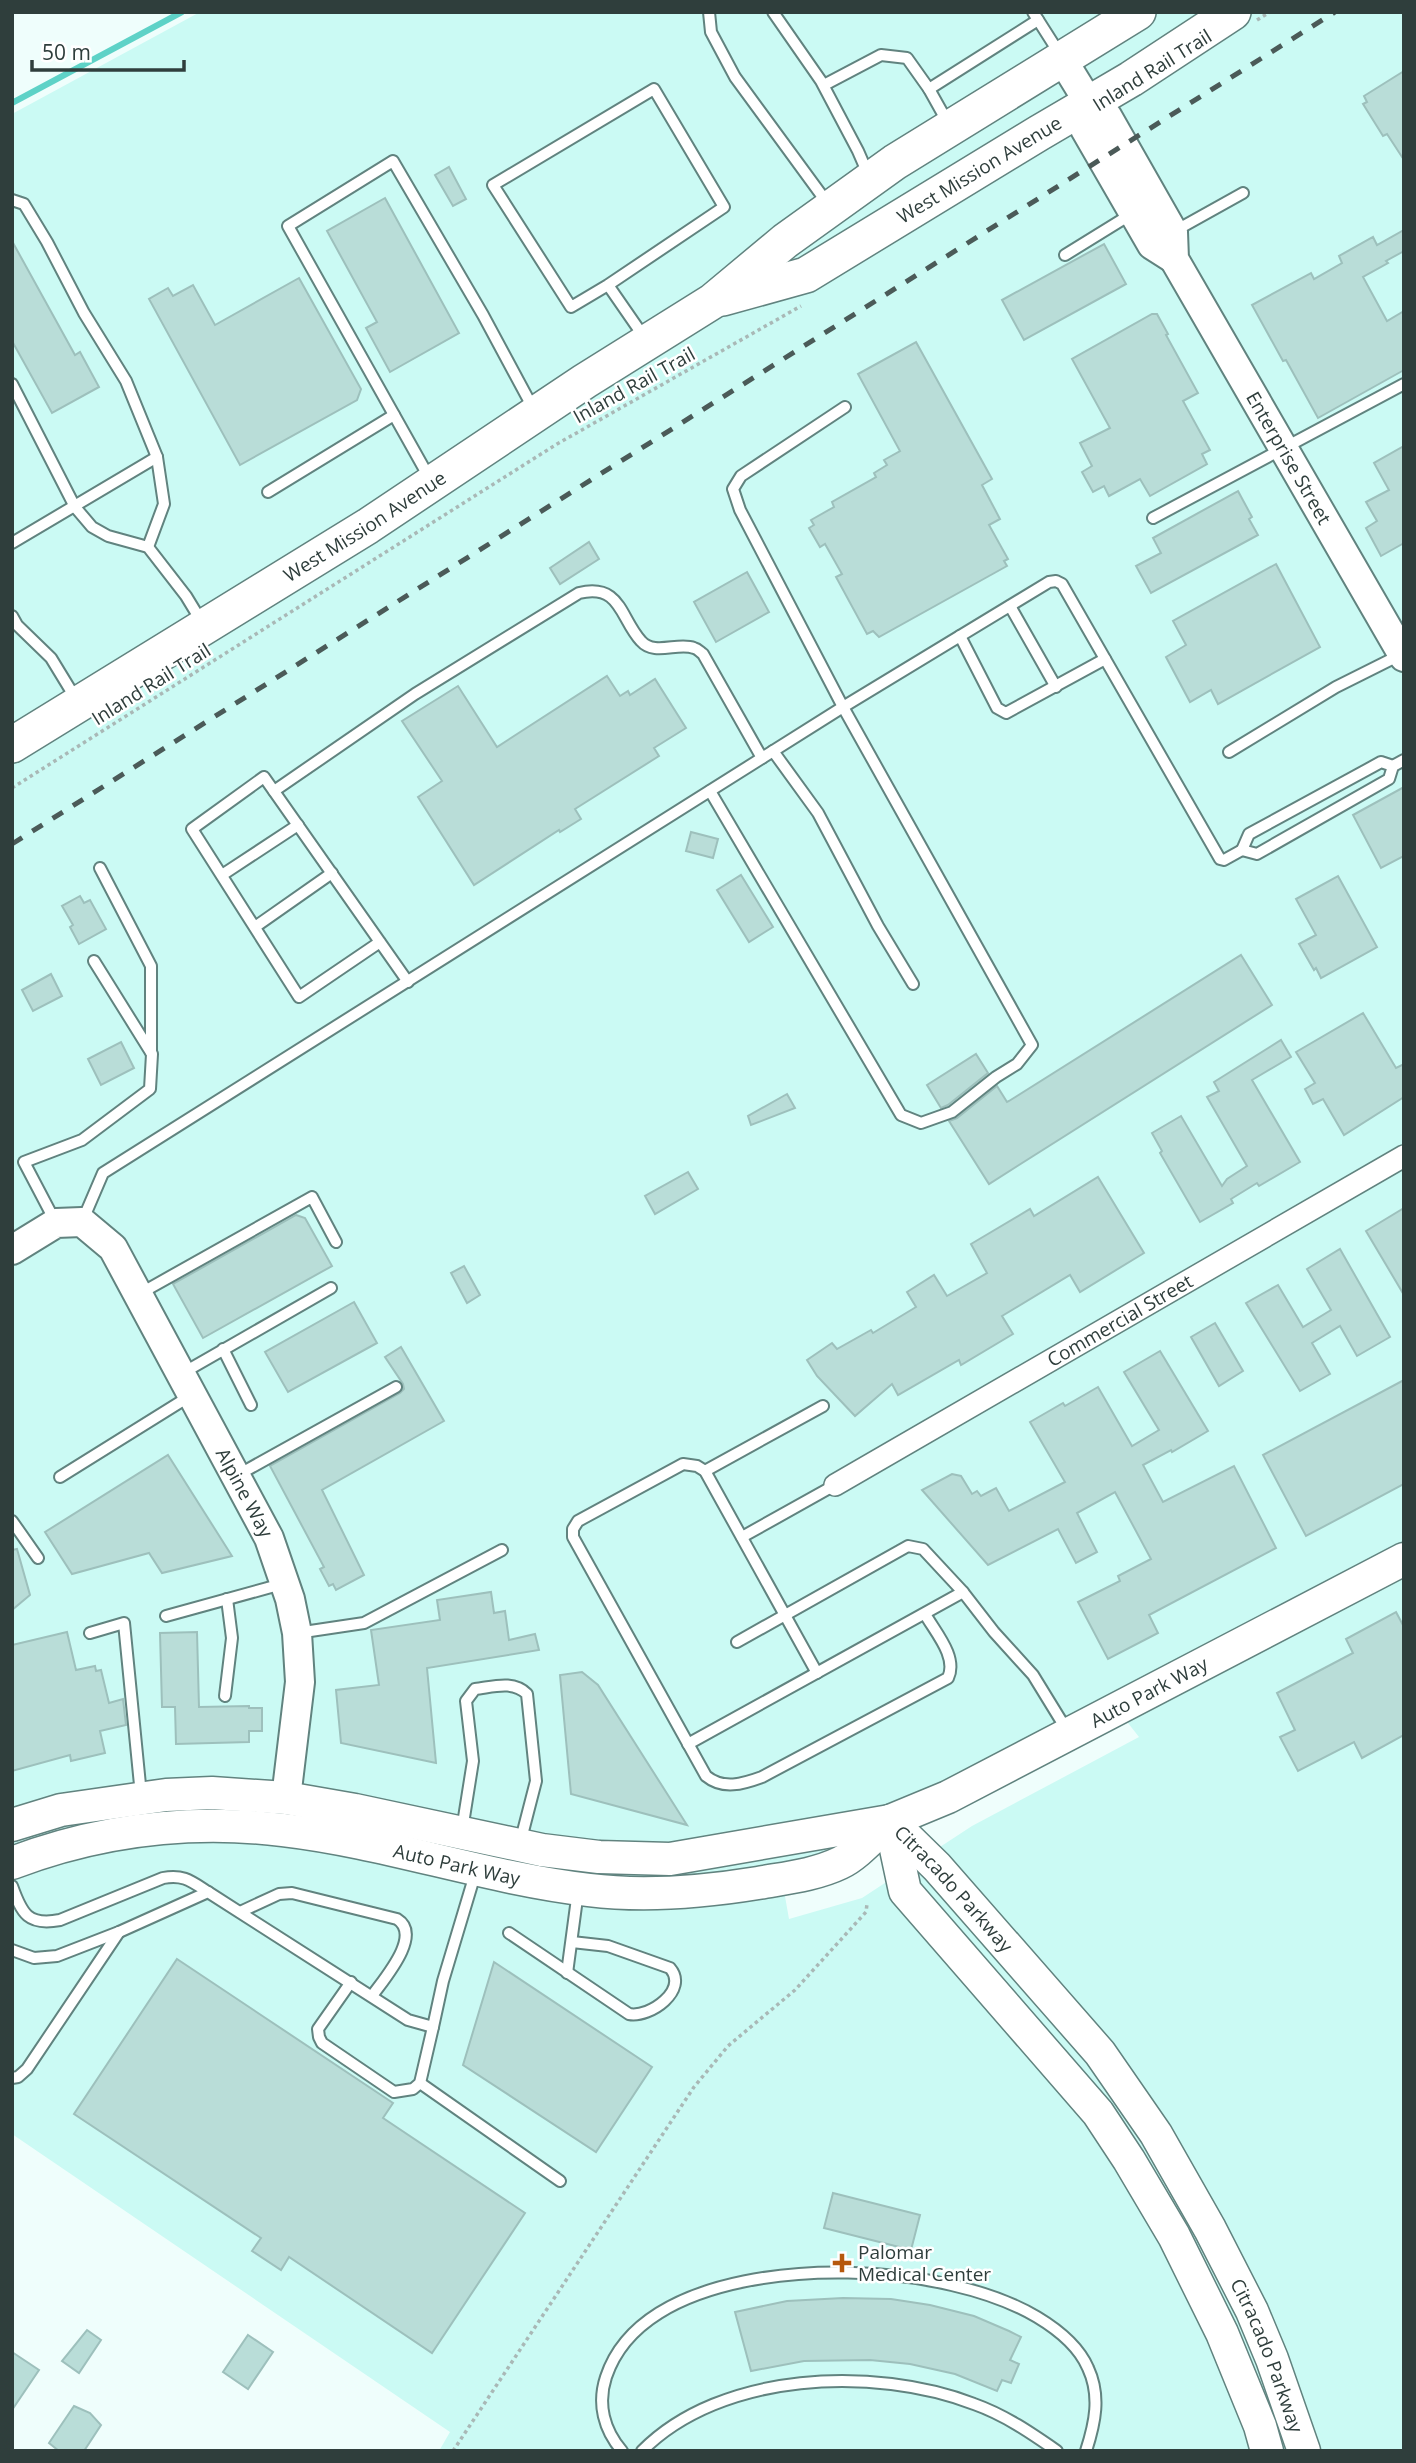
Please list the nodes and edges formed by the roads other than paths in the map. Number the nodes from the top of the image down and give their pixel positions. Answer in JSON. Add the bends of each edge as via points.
{"nodes":[{"id":1,"x":709,"y":12,"type":"edge"},
{"id":2,"x":773,"y":12,"type":"edge"},
{"id":3,"x":1138,"y":12,"type":"edge"},
{"id":4,"x":1036,"y":16,"type":"edge"},
{"id":5,"x":1240,"y":20,"type":"edge"},
{"id":6,"x":1062,"y":59,"type":"junction"},
{"id":7,"x":824,"y":85,"type":"junction"},
{"id":8,"x":929,"y":89,"type":"junction"},
{"id":9,"x":1089,"y":103,"type":"junction"},
{"id":10,"x":951,"y":128,"type":"junction"},
{"id":11,"x":870,"y":180,"type":"junction"},
{"id":12,"x":1243,"y":193,"type":"dead end"},
{"id":13,"x":12,"y":200,"type":"edge"},
{"id":14,"x":831,"y":208,"type":"junction"},
{"id":15,"x":1133,"y":213,"type":"junction"},
{"id":16,"x":1174,"y":246,"type":"junction"},
{"id":17,"x":1065,"y":255,"type":"dead end"},
{"id":18,"x":608,"y":285,"type":"junction"},
{"id":19,"x":713,"y":301,"type":"junction"},
{"id":20,"x":647,"y":342,"type":"junction"},
{"id":21,"x":12,"y":384,"type":"edge"},
{"id":22,"x":1404,"y":384,"type":"edge"},
{"id":23,"x":845,"y":407,"type":"dead end"},
{"id":24,"x":537,"y":414,"type":"junction"},
{"id":25,"x":394,"y":415,"type":"junction"},
{"id":26,"x":1284,"y":449,"type":"junction"},
{"id":27,"x":157,"y":457,"type":"junction"},
{"id":28,"x":432,"y":483,"type":"junction"},
{"id":29,"x":268,"y":492,"type":"dead end"},
{"id":30,"x":75,"y":507,"type":"junction"},
{"id":31,"x":1153,"y":518,"type":"dead end"},
{"id":32,"x":12,"y":543,"type":"edge"},
{"id":33,"x":148,"y":547,"type":"junction"},
{"id":34,"x":1010,"y":606,"type":"junction"},
{"id":35,"x":12,"y":616,"type":"edge"},
{"id":36,"x":205,"y":626,"type":"junction"},
{"id":37,"x":960,"y":636,"type":"junction"},
{"id":38,"x":1403,"y":655,"type":"edge"},
{"id":39,"x":1105,"y":659,"type":"junction"},
{"id":40,"x":1056,"y":687,"type":"junction"},
{"id":41,"x":79,"y":704,"type":"junction"},
{"id":42,"x":843,"y":707,"type":"junction"},
{"id":43,"x":12,"y":746,"type":"edge"},
{"id":44,"x":772,"y":751,"type":"junction"},
{"id":45,"x":1230,"y":752,"type":"dead end"},
{"id":46,"x":762,"y":758,"type":"junction"},
{"id":47,"x":1404,"y":760,"type":"edge"},
{"id":48,"x":1392,"y":766,"type":"junction"},
{"id":49,"x":274,"y":791,"type":"junction"},
{"id":50,"x":710,"y":791,"type":"junction"},
{"id":51,"x":1317,"y":797,"type":"junction"},
{"id":52,"x":1327,"y":814,"type":"junction"},
{"id":53,"x":298,"y":825,"type":"junction"},
{"id":54,"x":1242,"y":850,"type":"junction"},
{"id":55,"x":100,"y":868,"type":"dead end"},
{"id":56,"x":332,"y":873,"type":"junction"},
{"id":57,"x":222,"y":875,"type":"junction"},
{"id":58,"x":255,"y":927,"type":"junction"},
{"id":59,"x":380,"y":942,"type":"junction"},
{"id":60,"x":94,"y":961,"type":"dead end"},
{"id":61,"x":408,"y":982,"type":"junction"},
{"id":62,"x":913,"y":984,"type":"dead end"},
{"id":63,"x":151,"y":1052,"type":"junction"},
{"id":64,"x":1404,"y":1156,"type":"edge"},
{"id":65,"x":69,"y":1222,"type":"junction"},
{"id":66,"x":336,"y":1242,"type":"dead end"},
{"id":67,"x":12,"y":1250,"type":"edge"},
{"id":68,"x":331,"y":1288,"type":"dead end"},
{"id":69,"x":138,"y":1295,"type":"junction"},
{"id":70,"x":223,"y":1349,"type":"junction"},
{"id":71,"x":186,"y":1384,"type":"junction"},
{"id":72,"x":396,"y":1387,"type":"dead end"},
{"id":73,"x":251,"y":1405,"type":"dead end"},
{"id":74,"x":823,"y":1406,"type":"dead end"},
{"id":75,"x":705,"y":1471,"type":"junction"},
{"id":76,"x":236,"y":1476,"type":"junction"},
{"id":77,"x":60,"y":1477,"type":"dead end"},
{"id":78,"x":835,"y":1485,"type":"joint"},
{"id":79,"x":12,"y":1521,"type":"edge"},
{"id":80,"x":742,"y":1538,"type":"junction"},
{"id":81,"x":502,"y":1550,"type":"dead end"},
{"id":82,"x":38,"y":1558,"type":"dead end"},
{"id":83,"x":1404,"y":1559,"type":"edge"},
{"id":84,"x":285,"y":1584,"type":"junction"},
{"id":85,"x":963,"y":1592,"type":"junction"},
{"id":86,"x":227,"y":1599,"type":"junction"},
{"id":87,"x":925,"y":1614,"type":"junction"},
{"id":88,"x":166,"y":1616,"type":"dead end"},
{"id":89,"x":785,"y":1616,"type":"junction"},
{"id":90,"x":90,"y":1633,"type":"dead end"},
{"id":91,"x":297,"y":1633,"type":"junction"},
{"id":92,"x":737,"y":1642,"type":"dead end"},
{"id":93,"x":817,"y":1673,"type":"junction"},
{"id":94,"x":225,"y":1696,"type":"dead end"},
{"id":95,"x":1069,"y":1734,"type":"junction"},
{"id":96,"x":688,"y":1744,"type":"junction"},
{"id":97,"x":141,"y":1798,"type":"junction"},
{"id":98,"x":286,"y":1798,"type":"junction"},
{"id":99,"x":890,"y":1821,"type":"junction"},
{"id":100,"x":12,"y":1825,"type":"edge"},
{"id":101,"x":461,"y":1833,"type":"junction"},
{"id":102,"x":520,"y":1845,"type":"junction"},
{"id":103,"x":12,"y":1863,"type":"edge"},
{"id":104,"x":477,"y":1868,"type":"junction"},
{"id":105,"x":12,"y":1886,"type":"edge"},
{"id":106,"x":579,"y":1889,"type":"junction"},
{"id":107,"x":208,"y":1892,"type":"junction"},
{"id":108,"x":240,"y":1912,"type":"junction"},
{"id":109,"x":119,"y":1932,"type":"junction"},
{"id":110,"x":509,"y":1933,"type":"dead end"},
{"id":111,"x":572,"y":1942,"type":"junction"},
{"id":112,"x":12,"y":1950,"type":"edge"},
{"id":113,"x":567,"y":1973,"type":"junction"},
{"id":114,"x":351,"y":1982,"type":"junction"},
{"id":115,"x":372,"y":1996,"type":"junction"},
{"id":116,"x":433,"y":2027,"type":"junction"},
{"id":117,"x":12,"y":2078,"type":"edge"},
{"id":118,"x":420,"y":2083,"type":"junction"},
{"id":119,"x":560,"y":2181,"type":"dead end"},
{"id":120,"x":622,"y":2451,"type":"edge"},
{"id":121,"x":642,"y":2451,"type":"edge"},
{"id":122,"x":1057,"y":2451,"type":"edge"},
{"id":123,"x":1086,"y":2451,"type":"edge"},
{"id":124,"x":1266,"y":2451,"type":"edge"},
{"id":125,"x":1304,"y":2451,"type":"edge"}],
"edges":[{"from":1,"to":14,"type":"lane","via":[[711,32],[735,77]]},
{"from":2,"to":7,"type":"lane"},
{"from":3,"to":6,"type":"main road","name":"West Mission Avenue"},
{"from":4,"to":6,"type":"lane"},
{"from":4,"to":8,"type":"lane"},
{"from":5,"to":9,"type":"main road","name":"West Mission Avenue"},
{"from":6,"to":9,"type":"street","name":"Enterprise Street"},
{"from":6,"to":10,"type":"main road","name":"West Mission Avenue"},
{"from":7,"to":8,"type":"lane","via":[[888,55],[907,58]]},
{"from":7,"to":11,"type":"lane"},
{"from":8,"to":10,"type":"lane"},
{"from":9,"to":15,"type":"street","name":"Enterprise Street","via":[[1085,128]]},
{"from":9,"to":16,"type":"street","name":"Enterprise Street","via":[[1107,116]]},
{"from":9,"to":19,"type":"main road","name":"West Mission Avenue","via":[[806,275]]},
{"from":10,"to":11,"type":"main road","name":"West Mission Avenue"},
{"from":11,"to":14,"type":"main road","name":"West Mission Avenue"},
{"from":12,"to":16,"type":"lane"},
{"from":13,"to":27,"type":"lane","via":[[24,204],[126,381]]},
{"from":14,"to":19,"type":"main road","name":"West Mission Avenue"},
{"from":15,"to":16,"type":"street","name":"Enterprise Street","via":[[1152,245]]},
{"from":15,"to":17,"type":"lane"},
{"from":16,"to":26,"type":"street","name":"Enterprise Street"},
{"from":18,"to":18,"type":"lane","via":[[724,207],[654,89],[493,185],[571,307]]},
{"from":18,"to":20,"type":"lane"},
{"from":19,"to":20,"type":"main road","name":"West Mission Avenue"},
{"from":20,"to":24,"type":"main road","name":"West Mission Avenue"},
{"from":21,"to":30,"type":"lane"},
{"from":22,"to":26,"type":"lane"},
{"from":23,"to":42,"type":"lane","via":[[741,476],[733,489]]},
{"from":24,"to":25,"type":"lane","via":[[393,161],[288,226]]},
{"from":24,"to":28,"type":"main road","name":"West Mission Avenue"},
{"from":25,"to":28,"type":"lane"},
{"from":25,"to":29,"type":"lane"},
{"from":26,"to":31,"type":"lane"},
{"from":26,"to":38,"type":"street","name":"Enterprise Street"},
{"from":27,"to":30,"type":"lane"},
{"from":27,"to":33,"type":"lane","via":[[164,504]]},
{"from":28,"to":36,"type":"main road","name":"West Mission Avenue"},
{"from":30,"to":32,"type":"lane"},
{"from":30,"to":33,"type":"lane","via":[[100,532]]},
{"from":33,"to":36,"type":"lane"},
{"from":34,"to":37,"type":"lane"},
{"from":34,"to":39,"type":"lane","via":[[1056,581],[1062,584]]},
{"from":34,"to":40,"type":"lane"},
{"from":35,"to":41,"type":"lane","via":[[51,658]]},
{"from":36,"to":41,"type":"main road","name":"West Mission Avenue"},
{"from":37,"to":40,"type":"lane","via":[[997,708],[1006,713]]},
{"from":37,"to":42,"type":"lane"},
{"from":38,"to":45,"type":"lane","via":[[1336,687]]},
{"from":39,"to":40,"type":"lane"},
{"from":39,"to":54,"type":"lane","via":[[1220,859]]},
{"from":41,"to":43,"type":"main road","name":"West Mission Avenue"},
{"from":42,"to":44,"type":"lane"},
{"from":42,"to":50,"type":"lane","via":[[1032,1045],[1017,1064],[952,1112],[921,1123],[901,1115]]},
{"from":44,"to":46,"type":"lane"},
{"from":44,"to":62,"type":"lane","via":[[818,813]]},
{"from":46,"to":49,"type":"lane","via":[[703,654],[693,648],[655,649],[642,643],[621,607],[593,590],[579,593],[415,694]]},
{"from":46,"to":50,"type":"lane"},
{"from":47,"to":48,"type":"lane"},
{"from":48,"to":51,"type":"lane","via":[[1381,762]]},
{"from":48,"to":52,"type":"lane","via":[[1389,779]]},
{"from":49,"to":53,"type":"lane"},
{"from":49,"to":57,"type":"lane","via":[[264,777],[192,829]]},
{"from":50,"to":61,"type":"lane"},
{"from":51,"to":52,"type":"lane"},
{"from":51,"to":54,"type":"lane","via":[[1249,834]]},
{"from":52,"to":54,"type":"lane","via":[[1257,854]]},
{"from":53,"to":56,"type":"lane"},
{"from":53,"to":57,"type":"lane"},
{"from":55,"to":63,"type":"lane","via":[[152,966]]},
{"from":56,"to":58,"type":"lane"},
{"from":56,"to":59,"type":"lane"},
{"from":57,"to":58,"type":"lane"},
{"from":58,"to":59,"type":"lane","via":[[299,997]]},
{"from":59,"to":61,"type":"lane"},
{"from":60,"to":63,"type":"lane"},
{"from":61,"to":65,"type":"lane","via":[[103,1173]]},
{"from":63,"to":65,"type":"lane","via":[[150,1089],[82,1140],[24,1162]]},
{"from":64,"to":78,"type":"street","name":"Commercial Street"},
{"from":65,"to":67,"type":"street"},
{"from":65,"to":69,"type":"street","name":"Alpine Way","via":[[113,1248]]},
{"from":66,"to":69,"type":"lane","via":[[312,1197]]},
{"from":68,"to":70,"type":"lane"},
{"from":69,"to":71,"type":"street","name":"Alpine Way"},
{"from":70,"to":71,"type":"lane"},
{"from":70,"to":73,"type":"lane"},
{"from":71,"to":76,"type":"street","name":"Alpine Way"},
{"from":71,"to":77,"type":"lane"},
{"from":72,"to":76,"type":"lane"},
{"from":74,"to":75,"type":"lane"},
{"from":75,"to":80,"type":"lane"},
{"from":75,"to":96,"type":"lane","via":[[682,1464],[578,1521],[573,1529],[573,1537]]},
{"from":76,"to":84,"type":"street","name":"Alpine Way","via":[[269,1538]]},
{"from":78,"to":80,"type":"lane"},
{"from":79,"to":82,"type":"lane"},
{"from":80,"to":89,"type":"lane"},
{"from":81,"to":91,"type":"lane","via":[[364,1623]]},
{"from":83,"to":95,"type":"main road","name":"Auto Park Way"},
{"from":84,"to":86,"type":"lane"},
{"from":84,"to":91,"type":"street","name":"Alpine Way"},
{"from":85,"to":87,"type":"lane"},
{"from":85,"to":89,"type":"lane","via":[[923,1549],[908,1546]]},
{"from":85,"to":95,"type":"lane","via":[[1032,1675]]},
{"from":86,"to":88,"type":"lane"},
{"from":86,"to":94,"type":"lane","via":[[232,1638]]},
{"from":87,"to":93,"type":"lane"},
{"from":87,"to":96,"type":"lane","via":[[951,1661],[947,1678],[746,1783],[714,1783]]},
{"from":89,"to":92,"type":"lane"},
{"from":89,"to":93,"type":"lane"},
{"from":90,"to":97,"type":"lane","via":[[124,1623]]},
{"from":91,"to":98,"type":"street","name":"Alpine Way","via":[[298,1706]]},
{"from":93,"to":96,"type":"lane"},
{"from":95,"to":99,"type":"main road","name":"Auto Park Way","via":[[948,1797]]},
{"from":97,"to":98,"type":"main road","name":"Auto Park Way","via":[[212,1793]]},
{"from":97,"to":100,"type":"main road","name":"Auto Park Way","via":[[61,1810]]},
{"from":98,"to":101,"type":"main road","name":"Auto Park Way"},
{"from":99,"to":102,"type":"main road","name":"Auto Park Way","via":[[670,1858],[599,1857]]},
{"from":99,"to":106,"type":"main road","name":"Auto Park Way","via":[[842,1863],[808,1874],[663,1893]]},
{"from":99,"to":124,"type":"main road","name":"Citracado Parkway","via":[[905,1891],[1098,2113],[1129,2160],[1223,2333]]},
{"from":99,"to":125,"type":"main road","name":"Citracado Parkway","via":[[937,1867],[1100,2053],[1156,2134],[1252,2311]]},
{"from":101,"to":102,"type":"main road","name":"Auto Park Way"},
{"from":101,"to":102,"type":"lane","via":[[473,1761],[466,1701],[475,1689],[513,1685],[527,1694],[536,1781]]},
{"from":103,"to":104,"type":"main road","name":"Auto Park Way","via":[[99,1836],[193,1824],[282,1830]]},
{"from":104,"to":106,"type":"main road","name":"Auto Park Way"},
{"from":104,"to":116,"type":"lane"},
{"from":105,"to":107,"type":"lane","via":[[24,1913],[45,1923],[163,1878],[187,1877]]},
{"from":106,"to":111,"type":"lane"},
{"from":107,"to":108,"type":"lane"},
{"from":107,"to":109,"type":"lane"},
{"from":108,"to":114,"type":"lane"},
{"from":108,"to":115,"type":"lane","via":[[292,1892],[403,1922],[403,1952]]},
{"from":109,"to":112,"type":"lane","via":[[57,1956],[34,1958]]},
{"from":109,"to":117,"type":"lane","via":[[27,2069]]},
{"from":110,"to":113,"type":"lane"},
{"from":111,"to":113,"type":"lane"},
{"from":111,"to":113,"type":"lane","via":[[608,1946],[670,1968],[675,1981],[668,1998],[637,2016]]},
{"from":114,"to":115,"type":"lane"},
{"from":114,"to":118,"type":"lane","via":[[318,2029],[322,2043],[394,2092]]},
{"from":115,"to":116,"type":"lane","via":[[408,2020]]},
{"from":116,"to":118,"type":"lane"},
{"from":118,"to":119,"type":"lane"},
{"from":120,"to":123,"type":"lane","via":[[603,2415],[603,2386],[622,2347],[646,2322],[682,2301],[729,2285],[841,2273],[946,2282],[1010,2303],[1044,2322],[1075,2348],[1088,2368],[1096,2396],[1095,2423]]},
{"from":121,"to":122,"type":"lane","via":[[681,2422],[729,2399],[783,2385],[841,2382],[901,2385],[957,2397],[1013,2422]]}]}
